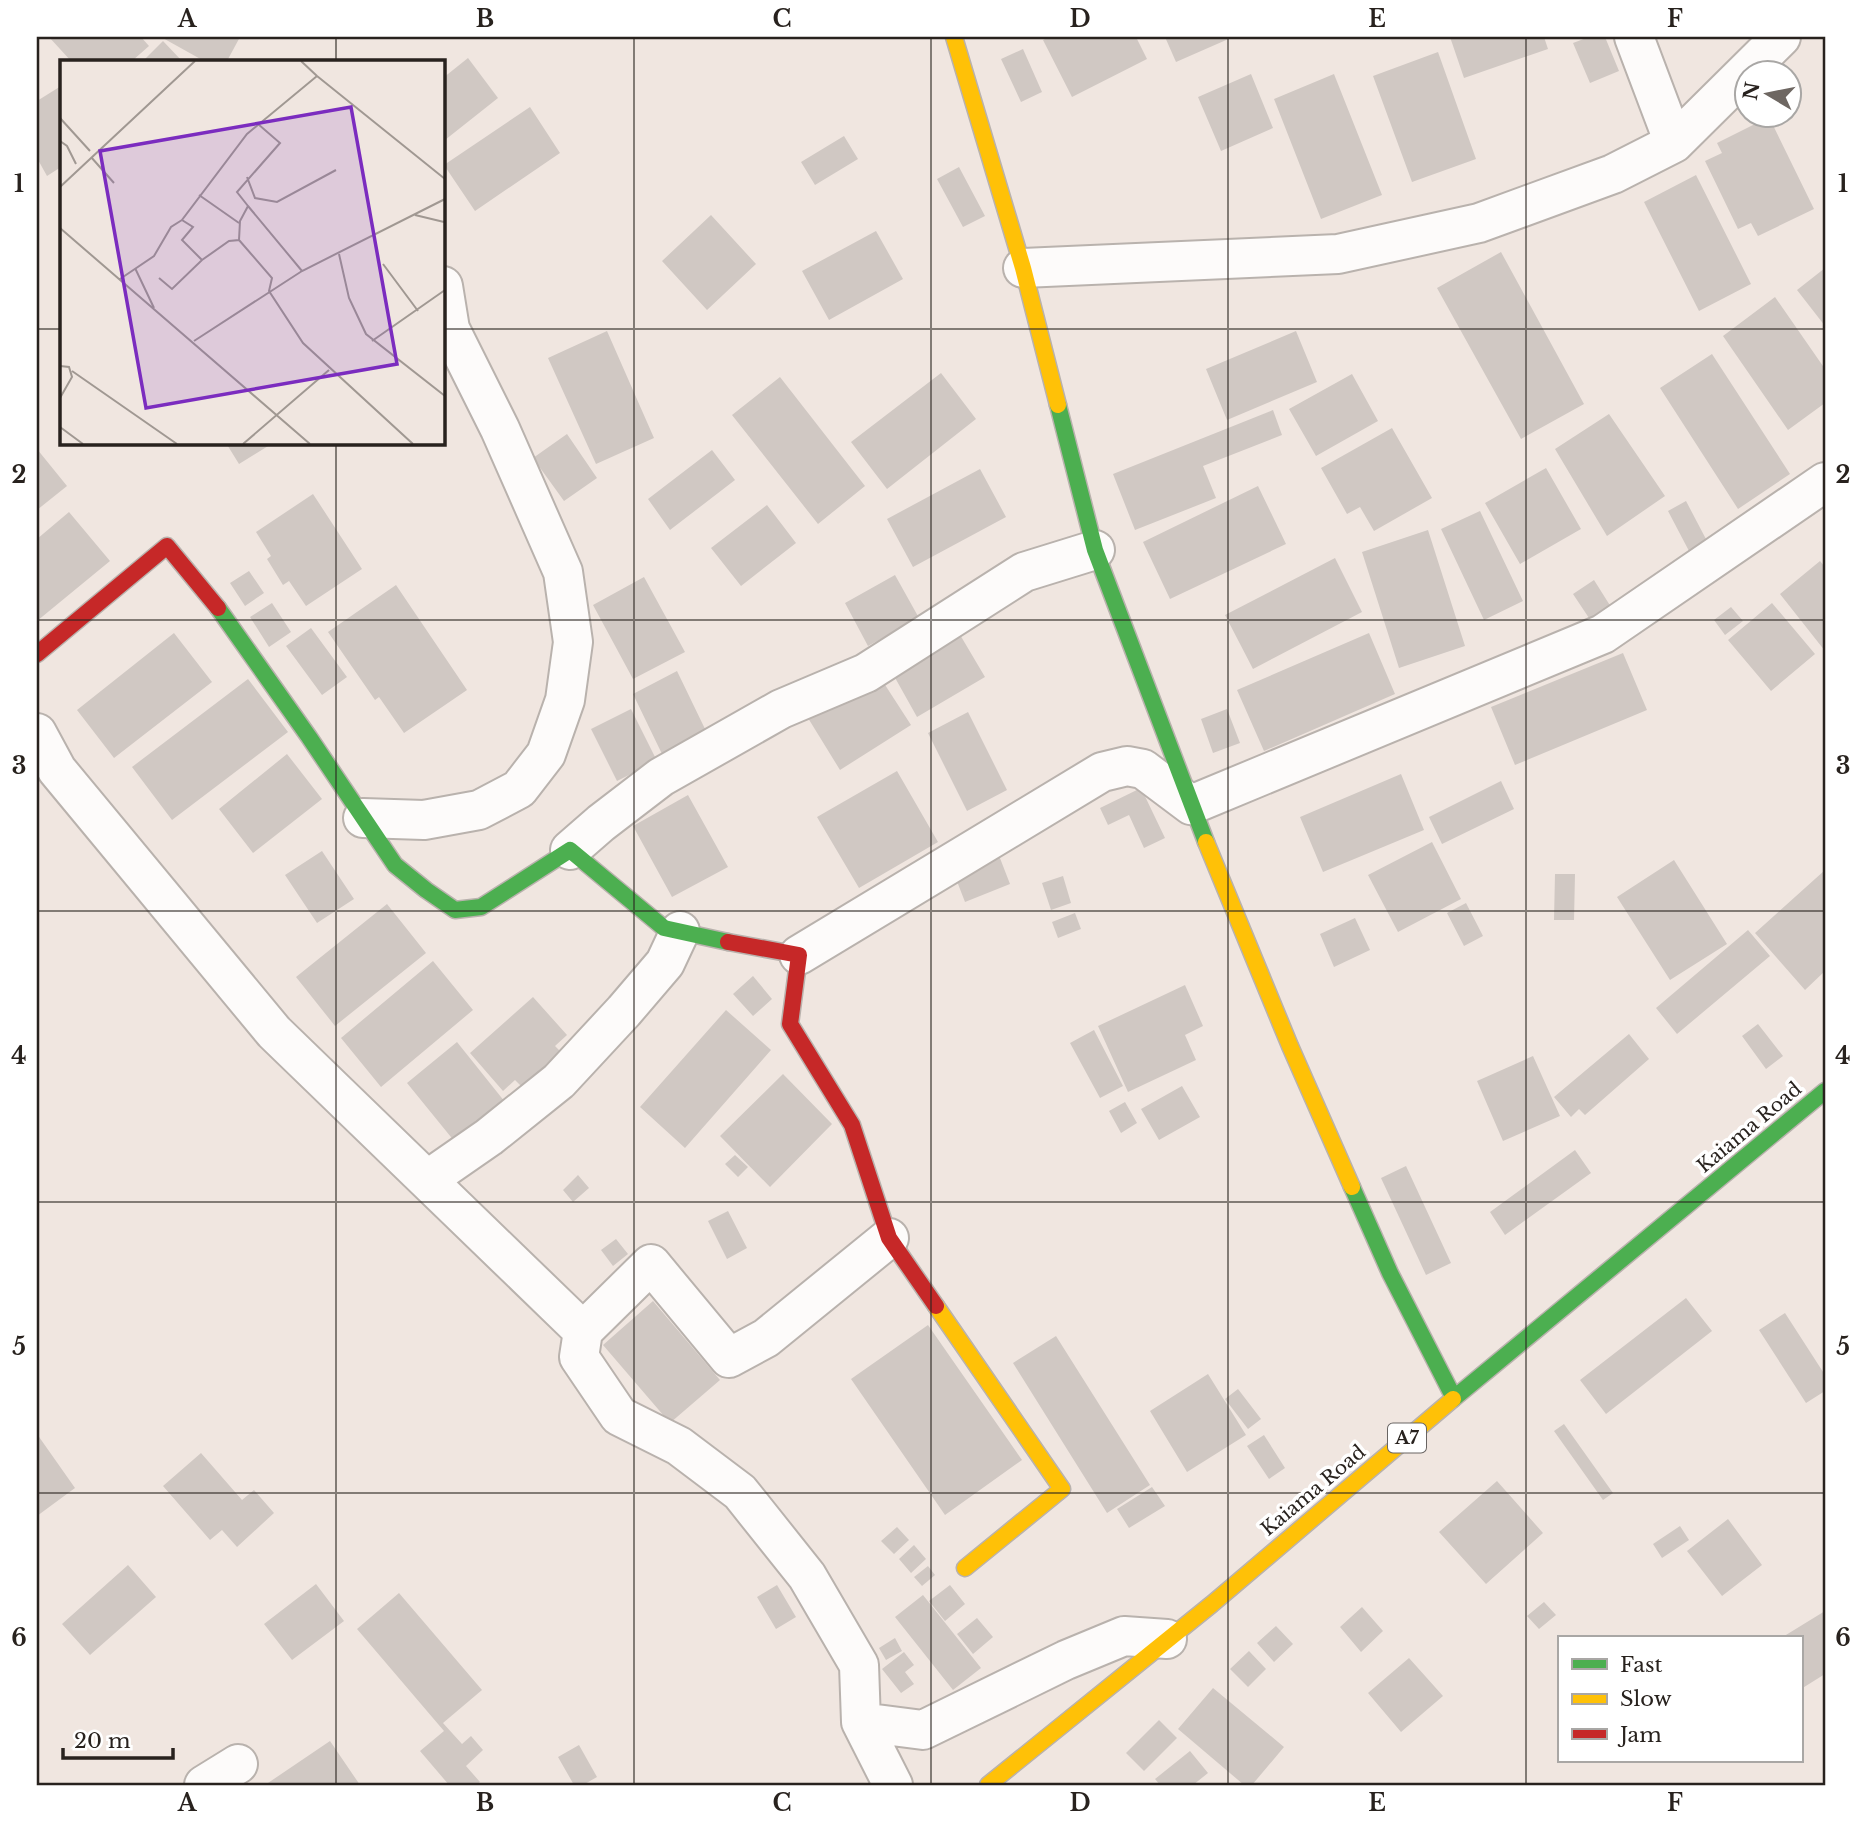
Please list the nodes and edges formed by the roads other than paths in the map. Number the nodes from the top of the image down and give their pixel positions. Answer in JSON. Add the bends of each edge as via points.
{"nodes":[{"id":1,"x":954,"y":37,"type":"edge"},
{"id":2,"x":1634,"y":37,"type":"edge"},
{"id":3,"x":1781,"y":37,"type":"edge"},
{"id":4,"x":1674,"y":143,"type":"junction"},
{"id":5,"x":1023,"y":268,"type":"junction"},
{"id":6,"x":444,"y":292,"type":"edge"},
{"id":7,"x":1824,"y":487,"type":"edge"},
{"id":8,"x":1095,"y":550,"type":"junction"},
{"id":9,"x":37,"y":654,"type":"edge"},
{"id":10,"x":37,"y":733,"type":"edge"},
{"id":11,"x":1191,"y":805,"type":"junction"},
{"id":12,"x":363,"y":818,"type":"junction"},
{"id":13,"x":570,"y":850,"type":"junction"},
{"id":14,"x":680,"y":931,"type":"junction"},
{"id":15,"x":799,"y":955,"type":"junction"},
{"id":16,"x":1825,"y":1091,"type":"edge"},
{"id":17,"x":428,"y":1181,"type":"junction"},
{"id":18,"x":889,"y":1238,"type":"junction"},
{"id":19,"x":583,"y":1331,"type":"junction"},
{"id":20,"x":1454,"y":1398,"type":"junction"},
{"id":21,"x":965,"y":1568,"type":"dead end"},
{"id":22,"x":1167,"y":1639,"type":"junction"},
{"id":23,"x":861,"y":1722,"type":"junction"},
{"id":24,"x":238,"y":1764,"type":"dead end"},
{"id":25,"x":204,"y":1785,"type":"edge"},
{"id":26,"x":893,"y":1785,"type":"edge"},
{"id":27,"x":988,"y":1785,"type":"edge"}],
"edges":[{"from":1,"to":5,"type":"main road"},
{"from":2,"to":4,"type":"street"},
{"from":3,"to":4,"type":"street"},
{"from":4,"to":5,"type":"street","via":[[1613,174],[1479,223],[1338,254]]},
{"from":5,"to":8,"type":"main road"},
{"from":6,"to":12,"type":"street","via":[[450,329],[563,572],[573,642],[565,699],[546,754],[519,789],[478,810],[424,820]]},
{"from":7,"to":11,"type":"street","via":[[1602,634]]},
{"from":8,"to":11,"type":"main road"},
{"from":8,"to":13,"type":"street","via":[[1024,572],[866,673],[781,709],[661,777]]},
{"from":9,"to":12,"type":"main road","via":[[167,546],[218,608]]},
{"from":10,"to":17,"type":"street","via":[[57,770],[274,1032]]},
{"from":11,"to":15,"type":"street","via":[[1143,769],[1127,766],[1102,772]]},
{"from":11,"to":20,"type":"main road","via":[[1390,1273]]},
{"from":12,"to":13,"type":"main road","via":[[395,864],[455,910],[481,907]]},
{"from":13,"to":14,"type":"main road","via":[[664,928]]},
{"from":14,"to":15,"type":"main road"},
{"from":14,"to":17,"type":"street","via":[[665,963],[559,1081]]},
{"from":15,"to":18,"type":"main road","via":[[790,1024],[852,1125]]},
{"from":16,"to":20,"type":"main road","name":"Kaiama Road","number":"A7"},
{"from":17,"to":19,"type":"street"},
{"from":18,"to":19,"type":"street","via":[[766,1338],[729,1358],[651,1264]]},
{"from":18,"to":21,"type":"main road","via":[[1062,1489]]},
{"from":19,"to":23,"type":"street","via":[[579,1357],[619,1416],[679,1446],[740,1492],[807,1576],[859,1665]]},
{"from":20,"to":22,"type":"main road","name":"Kaiama Road","number":"A7"},
{"from":22,"to":23,"type":"street","via":[[1124,1636],[923,1730]]},
{"from":22,"to":27,"type":"main road","name":"Kaiama Road","number":"A7"},
{"from":23,"to":26,"type":"street"},
{"from":24,"to":25,"type":"street"}]}
